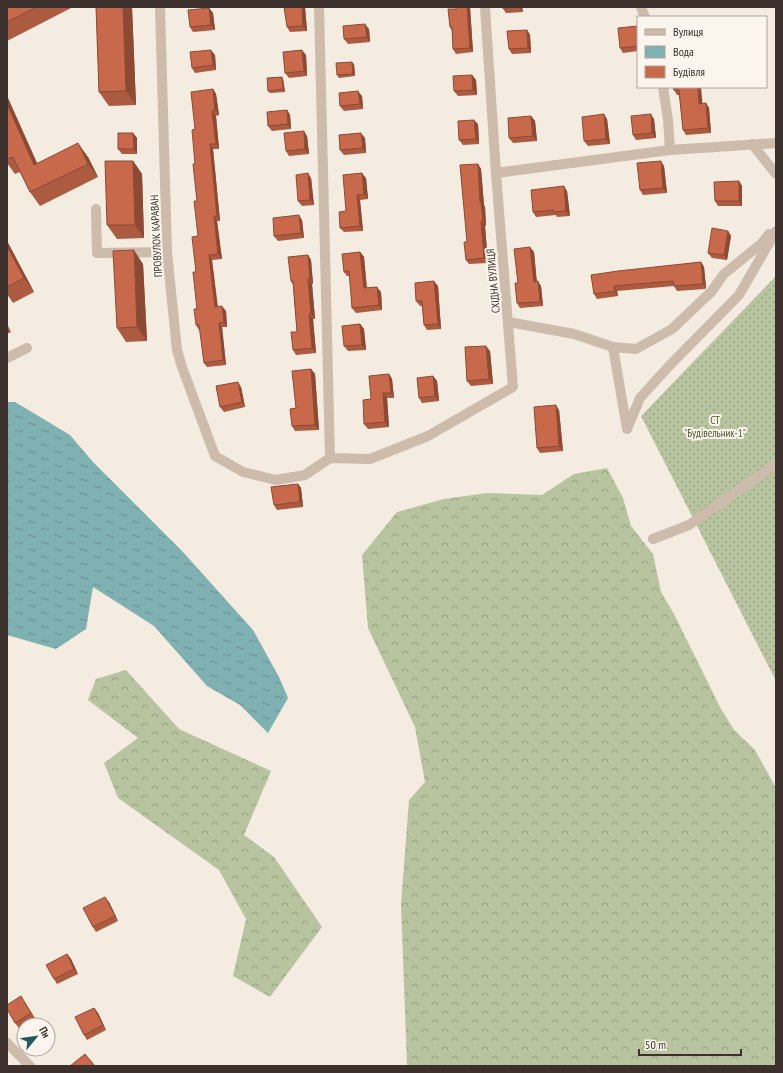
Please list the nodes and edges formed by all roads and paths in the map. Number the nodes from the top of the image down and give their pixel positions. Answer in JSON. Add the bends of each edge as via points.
{"nodes":[{"id":1,"x":160,"y":7,"type":"edge"},
{"id":2,"x":319,"y":7,"type":"edge"},
{"id":3,"x":485,"y":7,"type":"edge"},
{"id":4,"x":663,"y":88,"type":"edge"},
{"id":5,"x":776,"y":143,"type":"edge"},
{"id":6,"x":752,"y":144,"type":"junction"},
{"id":7,"x":670,"y":150,"type":"junction"},
{"id":8,"x":496,"y":173,"type":"junction"},
{"id":9,"x":776,"y":174,"type":"edge"},
{"id":10,"x":96,"y":209,"type":"dead end"},
{"id":11,"x":776,"y":225,"type":"edge"},
{"id":12,"x":776,"y":230,"type":"edge"},
{"id":13,"x":167,"y":252,"type":"junction"},
{"id":14,"x":508,"y":322,"type":"junction"},
{"id":15,"x":613,"y":347,"type":"junction"},
{"id":16,"x":27,"y":348,"type":"dead end"},
{"id":17,"x":7,"y":358,"type":"edge"},
{"id":18,"x":330,"y":458,"type":"junction"},
{"id":19,"x":776,"y":464,"type":"edge"},
{"id":20,"x":653,"y":539,"type":"dead end"},
{"id":21,"x":7,"y":1043,"type":"edge"},
{"id":22,"x":30,"y":1066,"type":"edge"}],
"edges":[{"from":1,"to":13,"type":"street","name":"ПРОВУЛОК КАРАВАН"},
{"from":2,"to":18,"type":"street"},
{"from":3,"to":8,"type":"street","name":"СХІДНА ВУЛИЦЯ"},
{"from":4,"to":7,"type":"street"},
{"from":5,"to":6,"type":"street"},
{"from":6,"to":7,"type":"street"},
{"from":6,"to":9,"type":"street"},
{"from":7,"to":8,"type":"street"},
{"from":8,"to":14,"type":"street","name":"СХІДНА ВУЛИЦЯ"},
{"from":10,"to":13,"type":"street","via":[[97,253]]},
{"from":11,"to":15,"type":"street","via":[[762,243],[724,274],[711,292],[672,329],[636,349]]},
{"from":12,"to":15,"type":"street","via":[[739,295],[640,398],[627,429]]},
{"from":13,"to":18,"type":"street","name":"ПРОВУЛОК КАРАВАН","via":[[177,350],[215,456],[243,472],[276,480],[305,475]]},
{"from":14,"to":15,"type":"street","via":[[574,334]]},
{"from":14,"to":18,"type":"street","name":"СХІДНА ВУЛИЦЯ","via":[[513,386],[428,436],[370,459]]},
{"from":16,"to":17,"type":"street"},
{"from":19,"to":20,"type":"street","via":[[689,525]]},
{"from":21,"to":22,"type":"street"}]}
